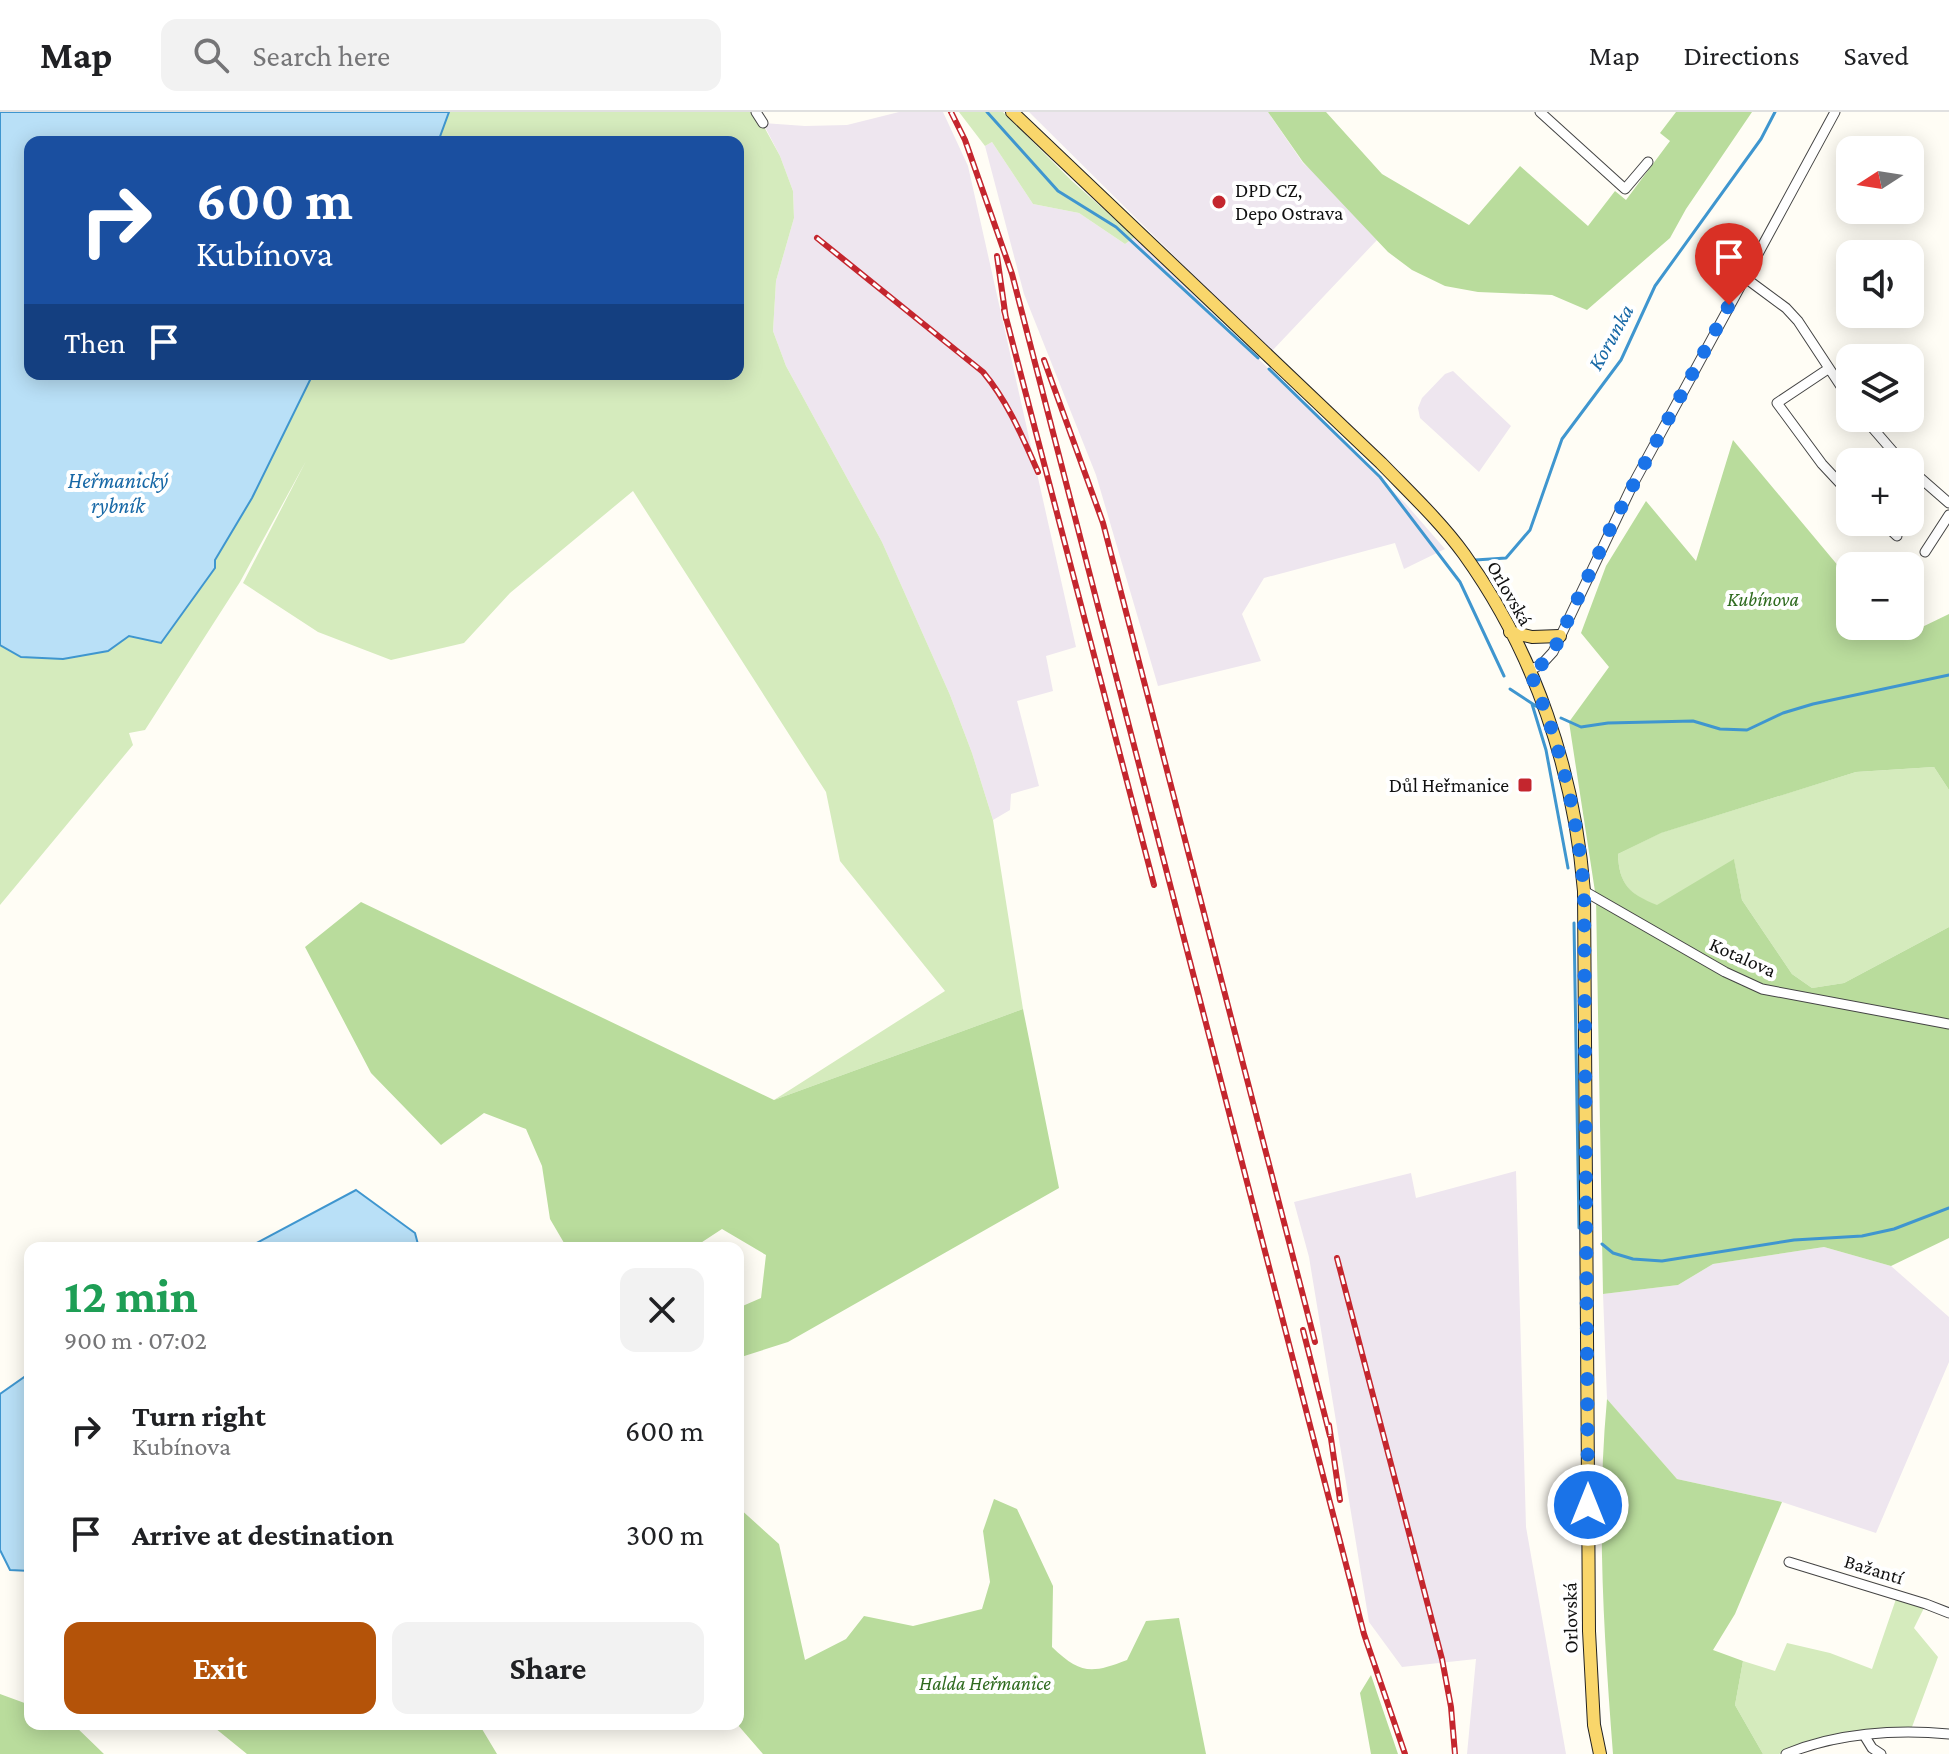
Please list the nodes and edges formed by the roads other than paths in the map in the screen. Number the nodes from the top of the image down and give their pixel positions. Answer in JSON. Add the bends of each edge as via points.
{"nodes":[{"id":1,"x":756,"y":112,"type":"edge"},
{"id":2,"x":1012,"y":112,"type":"edge"},
{"id":3,"x":1540,"y":112,"type":"edge"},
{"id":4,"x":1835,"y":112,"type":"edge"},
{"id":5,"x":763,"y":123,"type":"dead end"},
{"id":6,"x":1648,"y":162,"type":"dead end"},
{"id":7,"x":1744,"y":277,"type":"junction"},
{"id":8,"x":1828,"y":369,"type":"junction"},
{"id":9,"x":1836,"y":380,"type":"edge"},
{"id":10,"x":1875,"y":432,"type":"edge"},
{"id":11,"x":1888,"y":448,"type":"edge"},
{"id":12,"x":1836,"y":479,"type":"edge"},
{"id":13,"x":1924,"y":481,"type":"edge"},
{"id":14,"x":1949,"y":503,"type":"edge"},
{"id":15,"x":1949,"y":515,"type":"edge"},
{"id":16,"x":1925,"y":552,"type":"dead end"},
{"id":17,"x":1510,"y":632,"type":"junction"},
{"id":18,"x":1560,"y":636,"type":"junction"},
{"id":19,"x":1529,"y":670,"type":"junction"},
{"id":20,"x":1584,"y":891,"type":"junction"},
{"id":21,"x":1949,"y":1024,"type":"edge"},
{"id":22,"x":1789,"y":1562,"type":"dead end"},
{"id":23,"x":1949,"y":1613,"type":"edge"},
{"id":24,"x":1949,"y":1734,"type":"edge"},
{"id":25,"x":1864,"y":1735,"type":"junction"},
{"id":26,"x":1600,"y":1754,"type":"edge"},
{"id":27,"x":1786,"y":1754,"type":"edge"},
{"id":28,"x":1881,"y":1754,"type":"edge"}],
"edges":[{"from":1,"to":5,"type":"street"},
{"from":2,"to":17,"type":"main road","name":"Orlovská","via":[[1408,491],[1463,552]]},
{"from":3,"to":6,"type":"street","via":[[1625,189]]},
{"from":4,"to":7,"type":"street"},
{"from":7,"to":8,"type":"street","via":[[1798,321]]},
{"from":7,"to":18,"type":"street","via":[[1632,486]]},
{"from":8,"to":9,"type":"street"},
{"from":8,"to":12,"type":"street","via":[[1777,403]]},
{"from":10,"to":11,"type":"street"},
{"from":13,"to":14,"type":"street"},
{"from":15,"to":16,"type":"street"},
{"from":17,"to":18,"type":"main road"},
{"from":17,"to":19,"type":"main road","name":"Orlovská"},
{"from":18,"to":19,"type":"street","via":[[1548,659]]},
{"from":19,"to":20,"type":"main road","name":"Orlovská","via":[[1565,771]]},
{"from":20,"to":21,"type":"street","name":"Kotalova","via":[[1762,989]]},
{"from":20,"to":26,"type":"main road","name":"Orlovská","via":[[1589,1631]]},
{"from":22,"to":23,"type":"street","name":"Bažantí"},
{"from":24,"to":25,"type":"street"},
{"from":25,"to":27,"type":"street"},
{"from":25,"to":28,"type":"street"}]}
